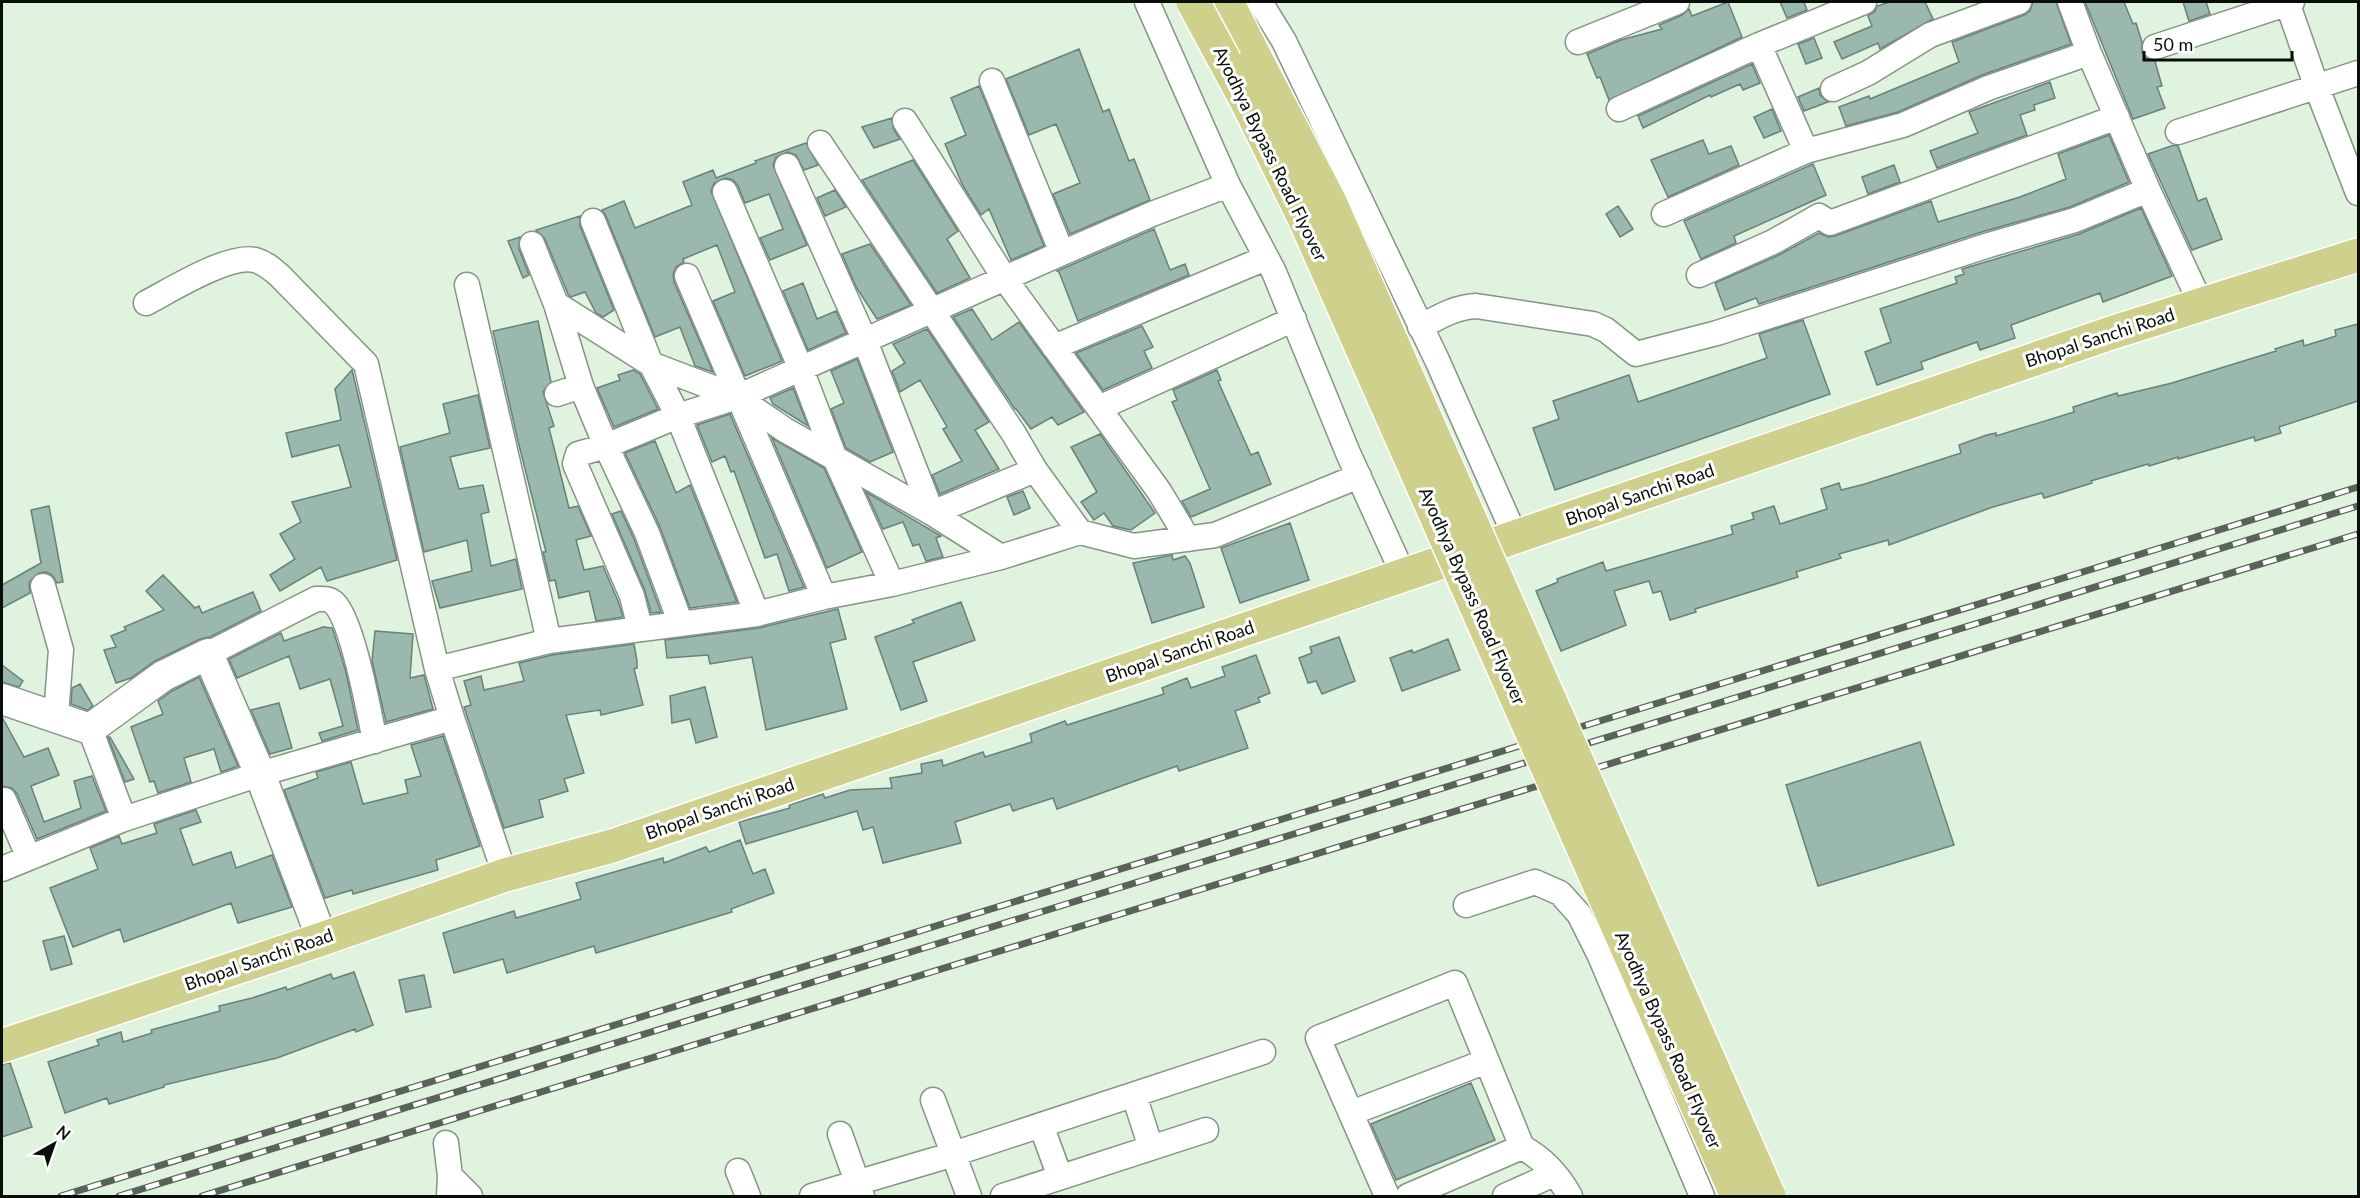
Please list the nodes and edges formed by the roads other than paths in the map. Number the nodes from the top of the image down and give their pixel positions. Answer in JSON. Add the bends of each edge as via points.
{"nodes":[{"id":1,"x":1147,"y":2,"type":"edge"},
{"id":2,"x":1193,"y":2,"type":"edge"},
{"id":3,"x":1227,"y":2,"type":"edge"},
{"id":4,"x":1260,"y":2,"type":"edge"},
{"id":5,"x":1677,"y":2,"type":"edge"},
{"id":6,"x":1864,"y":2,"type":"edge"},
{"id":7,"x":2019,"y":2,"type":"edge"},
{"id":8,"x":2070,"y":2,"type":"edge"},
{"id":9,"x":2289,"y":2,"type":"edge"},
{"id":10,"x":1578,"y":42,"type":"dead end"},
{"id":11,"x":1760,"y":45,"type":"junction"},
{"id":12,"x":2155,"y":47,"type":"dead end"},
{"id":13,"x":2089,"y":53,"type":"junction"},
{"id":14,"x":2358,"y":73,"type":"edge"},
{"id":15,"x":992,"y":81,"type":"dead end"},
{"id":16,"x":2317,"y":88,"type":"junction"},
{"id":17,"x":1833,"y":89,"type":"dead end"},
{"id":18,"x":1618,"y":109,"type":"dead end"},
{"id":19,"x":2117,"y":117,"type":"junction"},
{"id":20,"x":905,"y":121,"type":"dead end"},
{"id":21,"x":2178,"y":132,"type":"dead end"},
{"id":22,"x":820,"y":143,"type":"dead end"},
{"id":23,"x":1806,"y":151,"type":"junction"},
{"id":24,"x":787,"y":166,"type":"dead end"},
{"id":25,"x":1228,"y":185,"type":"junction"},
{"id":26,"x":2148,"y":190,"type":"junction"},
{"id":27,"x":725,"y":192,"type":"dead end"},
{"id":28,"x":2358,"y":193,"type":"edge"},
{"id":29,"x":1664,"y":214,"type":"dead end"},
{"id":30,"x":593,"y":221,"type":"dead end"},
{"id":31,"x":532,"y":244,"type":"dead end"},
{"id":32,"x":1062,"y":253,"type":"junction"},
{"id":33,"x":2358,"y":255,"type":"edge"},
{"id":34,"x":1266,"y":258,"type":"junction"},
{"id":35,"x":1699,"y":275,"type":"dead end"},
{"id":36,"x":687,"y":276,"type":"dead end"},
{"id":37,"x":1005,"y":279,"type":"junction"},
{"id":38,"x":467,"y":285,"type":"dead end"},
{"id":39,"x":146,"y":303,"type":"dead end"},
{"id":40,"x":556,"y":304,"type":"junction"},
{"id":41,"x":2201,"y":304,"type":"junction"},
{"id":42,"x":933,"y":311,"type":"junction"},
{"id":43,"x":1294,"y":319,"type":"junction"},
{"id":44,"x":1420,"y":327,"type":"junction"},
{"id":45,"x":865,"y":341,"type":"junction"},
{"id":46,"x":1054,"y":347,"type":"junction"},
{"id":47,"x":651,"y":364,"type":"junction"},
{"id":48,"x":801,"y":369,"type":"junction"},
{"id":49,"x":581,"y":386,"type":"junction"},
{"id":50,"x":557,"y":394,"type":"dead end"},
{"id":51,"x":737,"y":397,"type":"junction"},
{"id":52,"x":1099,"y":408,"type":"junction"},
{"id":53,"x":678,"y":416,"type":"junction"},
{"id":54,"x":606,"y":446,"type":"junction"},
{"id":55,"x":834,"y":456,"type":"junction"},
{"id":56,"x":1035,"y":470,"type":"junction"},
{"id":57,"x":1359,"y":476,"type":"junction"},
{"id":58,"x":932,"y":513,"type":"junction"},
{"id":59,"x":1080,"y":532,"type":"junction"},
{"id":60,"x":1516,"y":538,"type":"junction"},
{"id":61,"x":1188,"y":539,"type":"junction"},
{"id":62,"x":1001,"y":557,"type":"junction"},
{"id":63,"x":1404,"y":576,"type":"junction"},
{"id":64,"x":892,"y":584,"type":"junction"},
{"id":65,"x":43,"y":586,"type":"dead end"},
{"id":66,"x":824,"y":597,"type":"junction"},
{"id":67,"x":757,"y":614,"type":"junction"},
{"id":68,"x":681,"y":624,"type":"junction"},
{"id":69,"x":640,"y":628,"type":"junction"},
{"id":70,"x":549,"y":641,"type":"junction"},
{"id":71,"x":208,"y":654,"type":"junction"},
{"id":72,"x":437,"y":669,"type":"junction"},
{"id":73,"x":7,"y":706,"type":"edge"},
{"id":74,"x":56,"y":717,"type":"junction"},
{"id":75,"x":452,"y":718,"type":"junction"},
{"id":76,"x":90,"y":729,"type":"junction"},
{"id":77,"x":375,"y":741,"type":"junction"},
{"id":78,"x":260,"y":774,"type":"junction"},
{"id":79,"x":4,"y":800,"type":"dead end"},
{"id":80,"x":124,"y":819,"type":"junction"},
{"id":81,"x":29,"y":858,"type":"junction"},
{"id":82,"x":2,"y":869,"type":"edge"},
{"id":83,"x":505,"y":875,"type":"junction"},
{"id":84,"x":1466,"y":905,"type":"dead end"},
{"id":85,"x":322,"y":939,"type":"junction"},
{"id":86,"x":2,"y":1046,"type":"edge"},
{"id":87,"x":1263,"y":1052,"type":"dead end"},
{"id":88,"x":1487,"y":1060,"type":"junction"},
{"id":89,"x":1134,"y":1095,"type":"junction"},
{"id":90,"x":933,"y":1100,"type":"dead end"},
{"id":91,"x":1351,"y":1113,"type":"junction"},
{"id":92,"x":1041,"y":1125,"type":"junction"},
{"id":93,"x":1206,"y":1130,"type":"dead end"},
{"id":94,"x":840,"y":1134,"type":"dead end"},
{"id":95,"x":446,"y":1143,"type":"dead end"},
{"id":96,"x":1522,"y":1147,"type":"junction"},
{"id":97,"x":1151,"y":1148,"type":"junction"},
{"id":98,"x":954,"y":1154,"type":"junction"},
{"id":99,"x":738,"y":1171,"type":"dead end"},
{"id":100,"x":1554,"y":1174,"type":"junction"},
{"id":101,"x":1055,"y":1185,"type":"edge"},
{"id":102,"x":450,"y":1186,"type":"edge"},
{"id":103,"x":859,"y":1190,"type":"edge"},
{"id":104,"x":471,"y":1197,"type":"edge"},
{"id":105,"x":748,"y":1197,"type":"edge"},
{"id":106,"x":812,"y":1197,"type":"edge"},
{"id":107,"x":969,"y":1197,"type":"edge"},
{"id":108,"x":1002,"y":1197,"type":"edge"},
{"id":109,"x":1387,"y":1197,"type":"edge"},
{"id":110,"x":1408,"y":1197,"type":"edge"},
{"id":111,"x":1505,"y":1197,"type":"edge"},
{"id":112,"x":1570,"y":1197,"type":"edge"},
{"id":113,"x":1702,"y":1197,"type":"edge"},
{"id":114,"x":1737,"y":1197,"type":"edge"},
{"id":115,"x":1769,"y":1197,"type":"edge"}],
"edges":[{"from":1,"to":25,"type":"street"},
{"from":2,"to":114,"type":"main road","name":"Ayodhya Bypass Road Flyover","bridge":true,"via":[[1305,220]]},
{"from":3,"to":115,"type":"main road","name":"Ayodhya Bypass Road Flyover","bridge":true,"via":[[1330,202]]},
{"from":4,"to":44,"type":"street","via":[[1284,41]]},
{"from":5,"to":10,"type":"street"},
{"from":6,"to":11,"type":"street"},
{"from":7,"to":17,"type":"street","via":[[1930,35],[1868,74]]},
{"from":8,"to":13,"type":"street"},
{"from":9,"to":12,"type":"street"},
{"from":9,"to":16,"type":"street"},
{"from":11,"to":18,"type":"street"},
{"from":11,"to":23,"type":"street"},
{"from":13,"to":19,"type":"street"},
{"from":13,"to":23,"type":"street","via":[[1988,88],[1903,125]]},
{"from":14,"to":16,"type":"street"},
{"from":15,"to":32,"type":"street"},
{"from":16,"to":21,"type":"street"},
{"from":16,"to":28,"type":"street"},
{"from":19,"to":26,"type":"street"},
{"from":19,"to":35,"type":"street","via":[[1830,223],[1819,216],[1773,242]]},
{"from":20,"to":37,"type":"street"},
{"from":22,"to":42,"type":"street"},
{"from":23,"to":29,"type":"street"},
{"from":24,"to":45,"type":"street"},
{"from":25,"to":32,"type":"street"},
{"from":25,"to":34,"type":"street"},
{"from":26,"to":41,"type":"street"},
{"from":26,"to":44,"type":"street","via":[[2075,220],[1717,333],[1636,354],[1593,324],[1476,306],[1450,311]]},
{"from":27,"to":48,"type":"street"},
{"from":30,"to":47,"type":"street"},
{"from":31,"to":40,"type":"street"},
{"from":32,"to":37,"type":"street"},
{"from":33,"to":41,"type":"main road","name":"Bhopal Sanchi Road"},
{"from":34,"to":43,"type":"street"},
{"from":34,"to":46,"type":"street"},
{"from":36,"to":51,"type":"street"},
{"from":37,"to":42,"type":"street"},
{"from":37,"to":46,"type":"street"},
{"from":38,"to":70,"type":"street"},
{"from":39,"to":72,"type":"street","via":[[223,264],[253,260],[279,275],[366,364]]},
{"from":40,"to":47,"type":"street"},
{"from":40,"to":49,"type":"street"},
{"from":41,"to":60,"type":"main road","name":"Bhopal Sanchi Road"},
{"from":42,"to":45,"type":"street"},
{"from":42,"to":56,"type":"street"},
{"from":43,"to":52,"type":"street"},
{"from":43,"to":57,"type":"street"},
{"from":44,"to":60,"type":"street"},
{"from":45,"to":48,"type":"street"},
{"from":45,"to":58,"type":"street"},
{"from":46,"to":52,"type":"street"},
{"from":47,"to":51,"type":"street"},
{"from":47,"to":53,"type":"street"},
{"from":48,"to":51,"type":"street"},
{"from":48,"to":55,"type":"street"},
{"from":49,"to":50,"type":"street"},
{"from":49,"to":54,"type":"street"},
{"from":51,"to":53,"type":"street"},
{"from":51,"to":55,"type":"street","via":[[785,430]]},
{"from":51,"to":66,"type":"street"},
{"from":52,"to":61,"type":"street"},
{"from":53,"to":54,"type":"street"},
{"from":53,"to":67,"type":"street"},
{"from":54,"to":68,"type":"street","via":[[647,533]]},
{"from":54,"to":69,"type":"street","via":[[578,454],[575,464],[632,596]]},
{"from":55,"to":58,"type":"street"},
{"from":55,"to":64,"type":"street"},
{"from":56,"to":58,"type":"street"},
{"from":56,"to":59,"type":"street"},
{"from":57,"to":61,"type":"street","via":[[1215,535]]},
{"from":57,"to":63,"type":"street"},
{"from":58,"to":62,"type":"street"},
{"from":59,"to":61,"type":"street","via":[[1134,546]]},
{"from":59,"to":62,"type":"street"},
{"from":60,"to":63,"type":"main road","name":"Bhopal Sanchi Road"},
{"from":62,"to":64,"type":"street"},
{"from":63,"to":83,"type":"main road","name":"Bhopal Sanchi Road","via":[[612,846]]},
{"from":64,"to":66,"type":"street"},
{"from":65,"to":74,"type":"street","via":[[61,650]]},
{"from":66,"to":67,"type":"street"},
{"from":67,"to":68,"type":"street"},
{"from":68,"to":69,"type":"street"},
{"from":69,"to":70,"type":"street"},
{"from":70,"to":72,"type":"street"},
{"from":71,"to":76,"type":"street","via":[[163,676]]},
{"from":71,"to":77,"type":"street","via":[[316,599],[327,599],[341,615],[355,651]]},
{"from":71,"to":78,"type":"street"},
{"from":72,"to":75,"type":"street"},
{"from":73,"to":74,"type":"street"},
{"from":74,"to":76,"type":"street"},
{"from":75,"to":77,"type":"street"},
{"from":75,"to":83,"type":"street"},
{"from":76,"to":80,"type":"street"},
{"from":77,"to":78,"type":"street"},
{"from":78,"to":80,"type":"street"},
{"from":78,"to":85,"type":"street"},
{"from":79,"to":81,"type":"street"},
{"from":80,"to":81,"type":"street"},
{"from":81,"to":82,"type":"street"},
{"from":83,"to":85,"type":"main road","name":"Bhopal Sanchi Road"},
{"from":84,"to":113,"type":"street","via":[[1535,882],[1560,893],[1579,915]]},
{"from":85,"to":86,"type":"main road","name":"Bhopal Sanchi Road"},
{"from":87,"to":89,"type":"street"},
{"from":88,"to":91,"type":"street"},
{"from":88,"to":91,"type":"street","via":[[1455,983],[1318,1038]]},
{"from":88,"to":96,"type":"street"},
{"from":89,"to":92,"type":"street"},
{"from":89,"to":97,"type":"street"},
{"from":90,"to":98,"type":"street"},
{"from":91,"to":109,"type":"street"},
{"from":92,"to":98,"type":"street"},
{"from":92,"to":101,"type":"street"},
{"from":93,"to":97,"type":"street"},
{"from":94,"to":103,"type":"street"},
{"from":95,"to":102,"type":"street"},
{"from":96,"to":100,"type":"street"},
{"from":96,"to":110,"type":"street"},
{"from":97,"to":101,"type":"street"},
{"from":98,"to":103,"type":"street"},
{"from":98,"to":107,"type":"street"},
{"from":99,"to":105,"type":"street"},
{"from":100,"to":111,"type":"street"},
{"from":100,"to":112,"type":"street"},
{"from":101,"to":108,"type":"street"},
{"from":102,"to":104,"type":"street"},
{"from":103,"to":106,"type":"street"}]}
